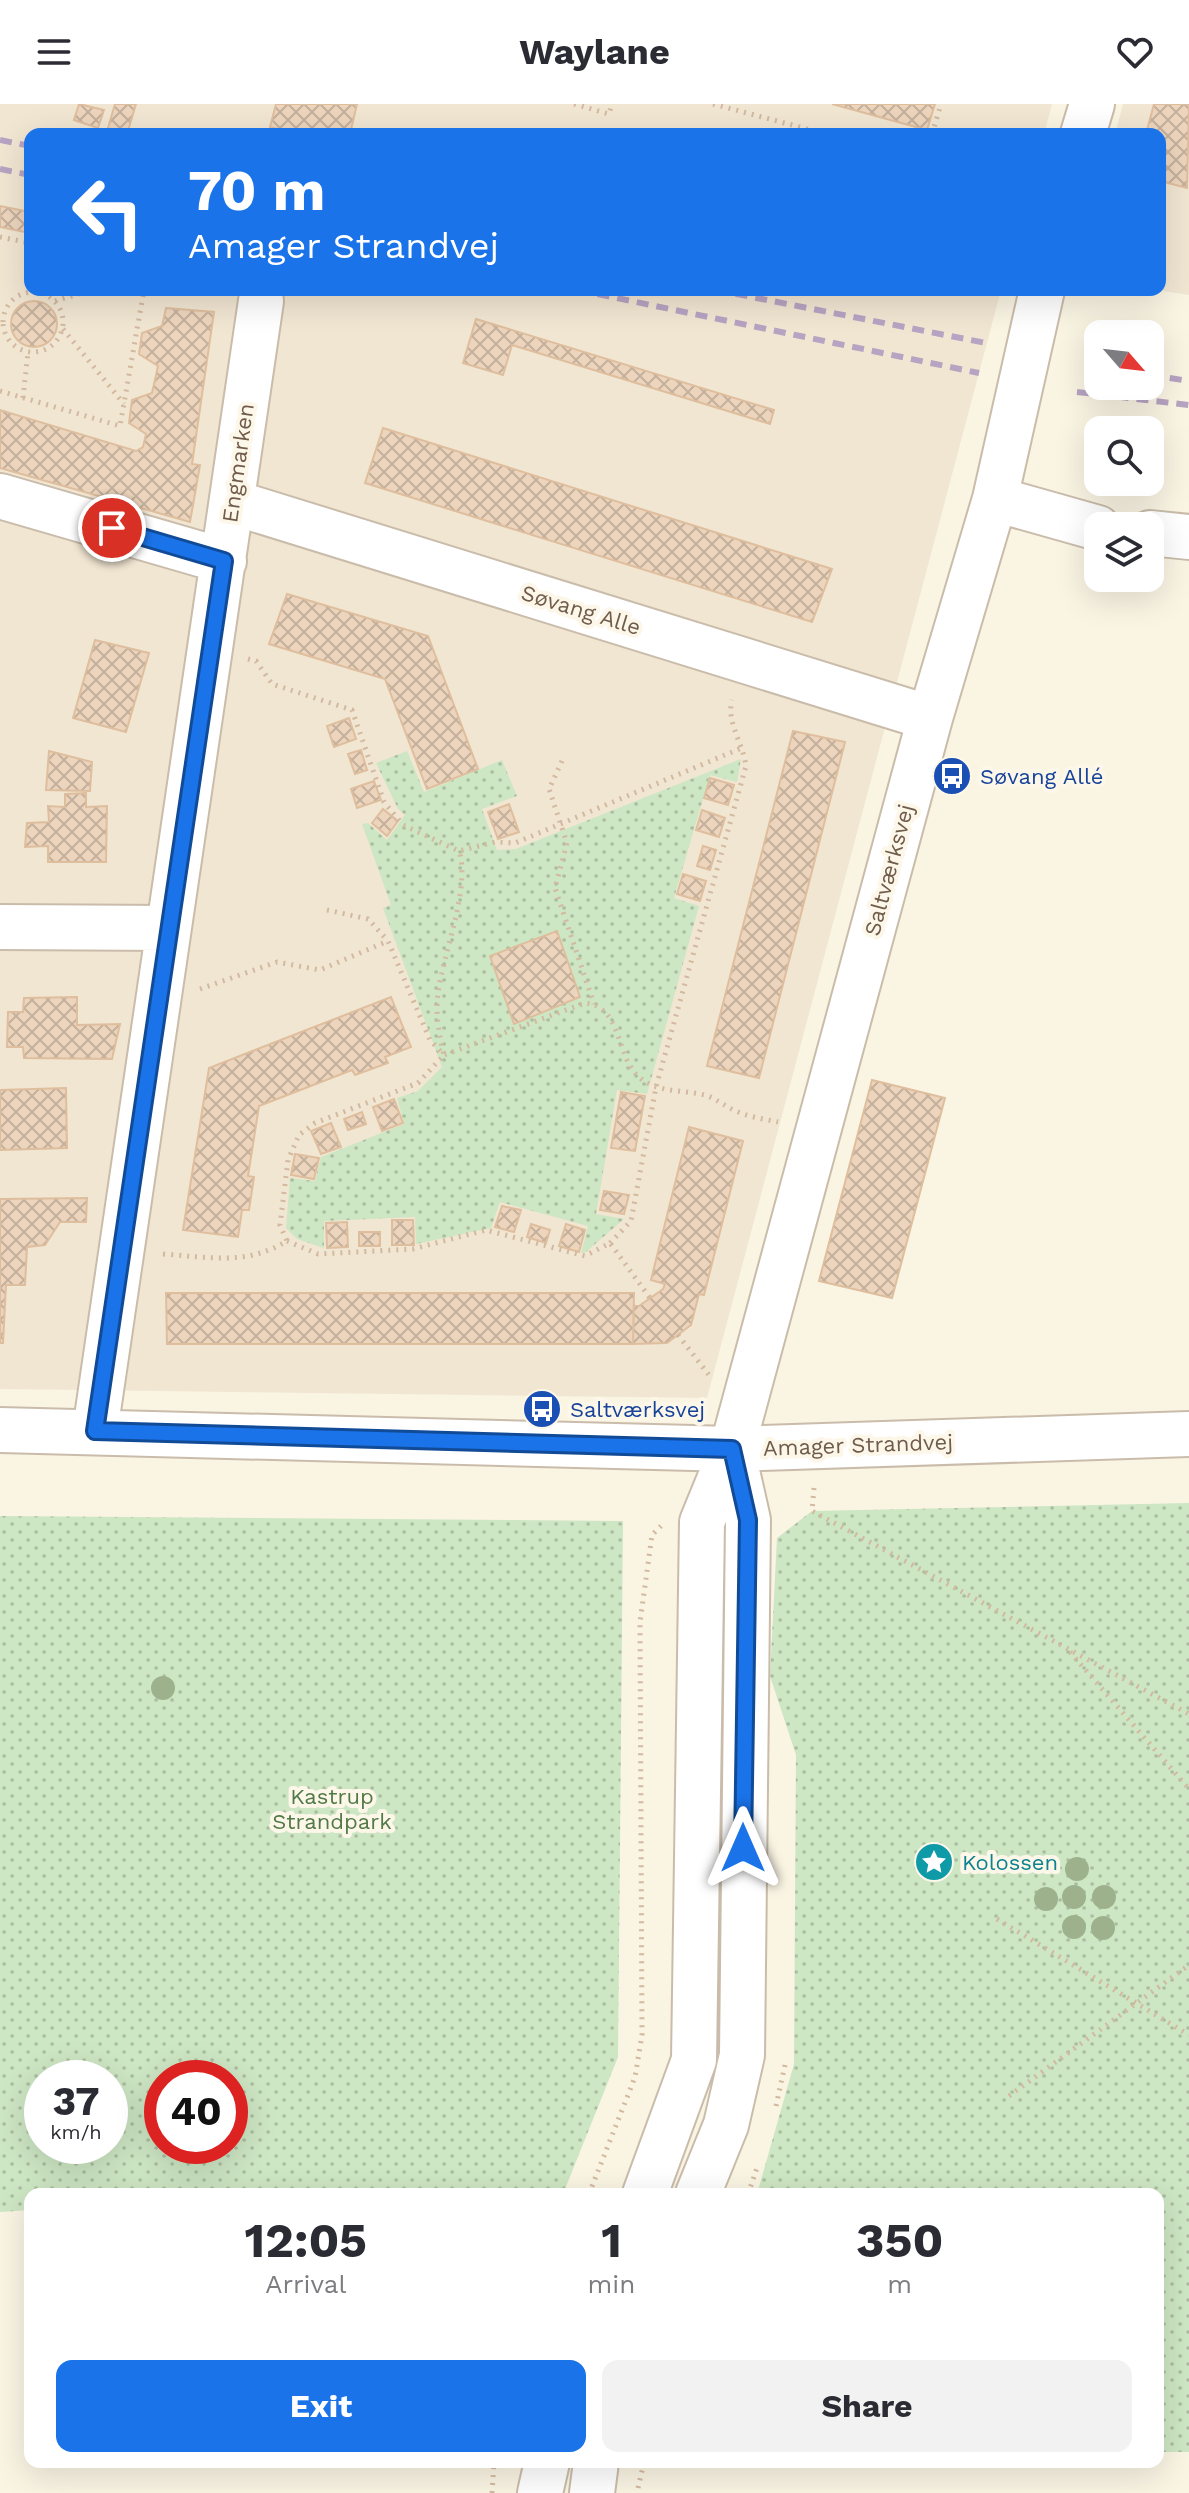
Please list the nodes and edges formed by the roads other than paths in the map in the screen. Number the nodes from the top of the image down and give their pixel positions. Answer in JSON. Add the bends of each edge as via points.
{"nodes":[{"id":1,"x":1092,"y":104,"type":"edge"},
{"id":2,"x":1085,"y":128,"type":"edge"},
{"id":3,"x":1041,"y":296,"type":"edge"},
{"id":4,"x":261,"y":301,"type":"dead end"},
{"id":5,"x":0,"y":496,"type":"edge"},
{"id":6,"x":995,"y":499,"type":"junction"},
{"id":7,"x":232,"y":502,"type":"junction"},
{"id":8,"x":1084,"y":524,"type":"edge"},
{"id":9,"x":1164,"y":534,"type":"edge"},
{"id":10,"x":1189,"y":537,"type":"edge"},
{"id":11,"x":224,"y":561,"type":"junction"},
{"id":12,"x":930,"y":718,"type":"junction"},
{"id":13,"x":0,"y":927,"type":"edge"},
{"id":14,"x":169,"y":928,"type":"junction"},
{"id":15,"x":0,"y":1430,"type":"edge"},
{"id":16,"x":95,"y":1431,"type":"junction"},
{"id":17,"x":1189,"y":1434,"type":"edge"},
{"id":18,"x":732,"y":1449,"type":"junction"},
{"id":19,"x":647,"y":2188,"type":"edge"},
{"id":20,"x":700,"y":2188,"type":"edge"},
{"id":21,"x":546,"y":2468,"type":"edge"},
{"id":22,"x":595,"y":2468,"type":"edge"},
{"id":23,"x":540,"y":2493,"type":"edge"},
{"id":24,"x":592,"y":2493,"type":"edge"}],
"edges":[{"from":1,"to":2,"type":"street"},
{"from":3,"to":6,"type":"street","name":"Saltværksvej"},
{"from":4,"to":7,"type":"street","name":"Engmarken"},
{"from":5,"to":11,"type":"street"},
{"from":6,"to":8,"type":"street"},
{"from":6,"to":12,"type":"street","name":"Saltværksvej"},
{"from":7,"to":11,"type":"street","name":"Engmarken"},
{"from":7,"to":12,"type":"street","name":"Søvang Alle"},
{"from":9,"to":10,"type":"street"},
{"from":11,"to":14,"type":"street","name":"Engmarken"},
{"from":12,"to":18,"type":"street","name":"Saltværksvej"},
{"from":13,"to":14,"type":"street"},
{"from":14,"to":16,"type":"street","name":"Engmarken"},
{"from":15,"to":16,"type":"street","name":"Amager Strandvej"},
{"from":16,"to":18,"type":"street","name":"Amager Strandvej"},
{"from":17,"to":18,"type":"street","name":"Amager Strandvej"},
{"from":18,"to":19,"type":"street","via":[[702,1522],[694,2060]]},
{"from":18,"to":20,"type":"street","via":[[748,1520],[742,2055],[726,2125]]},
{"from":21,"to":23,"type":"street"},
{"from":22,"to":24,"type":"street"}]}
